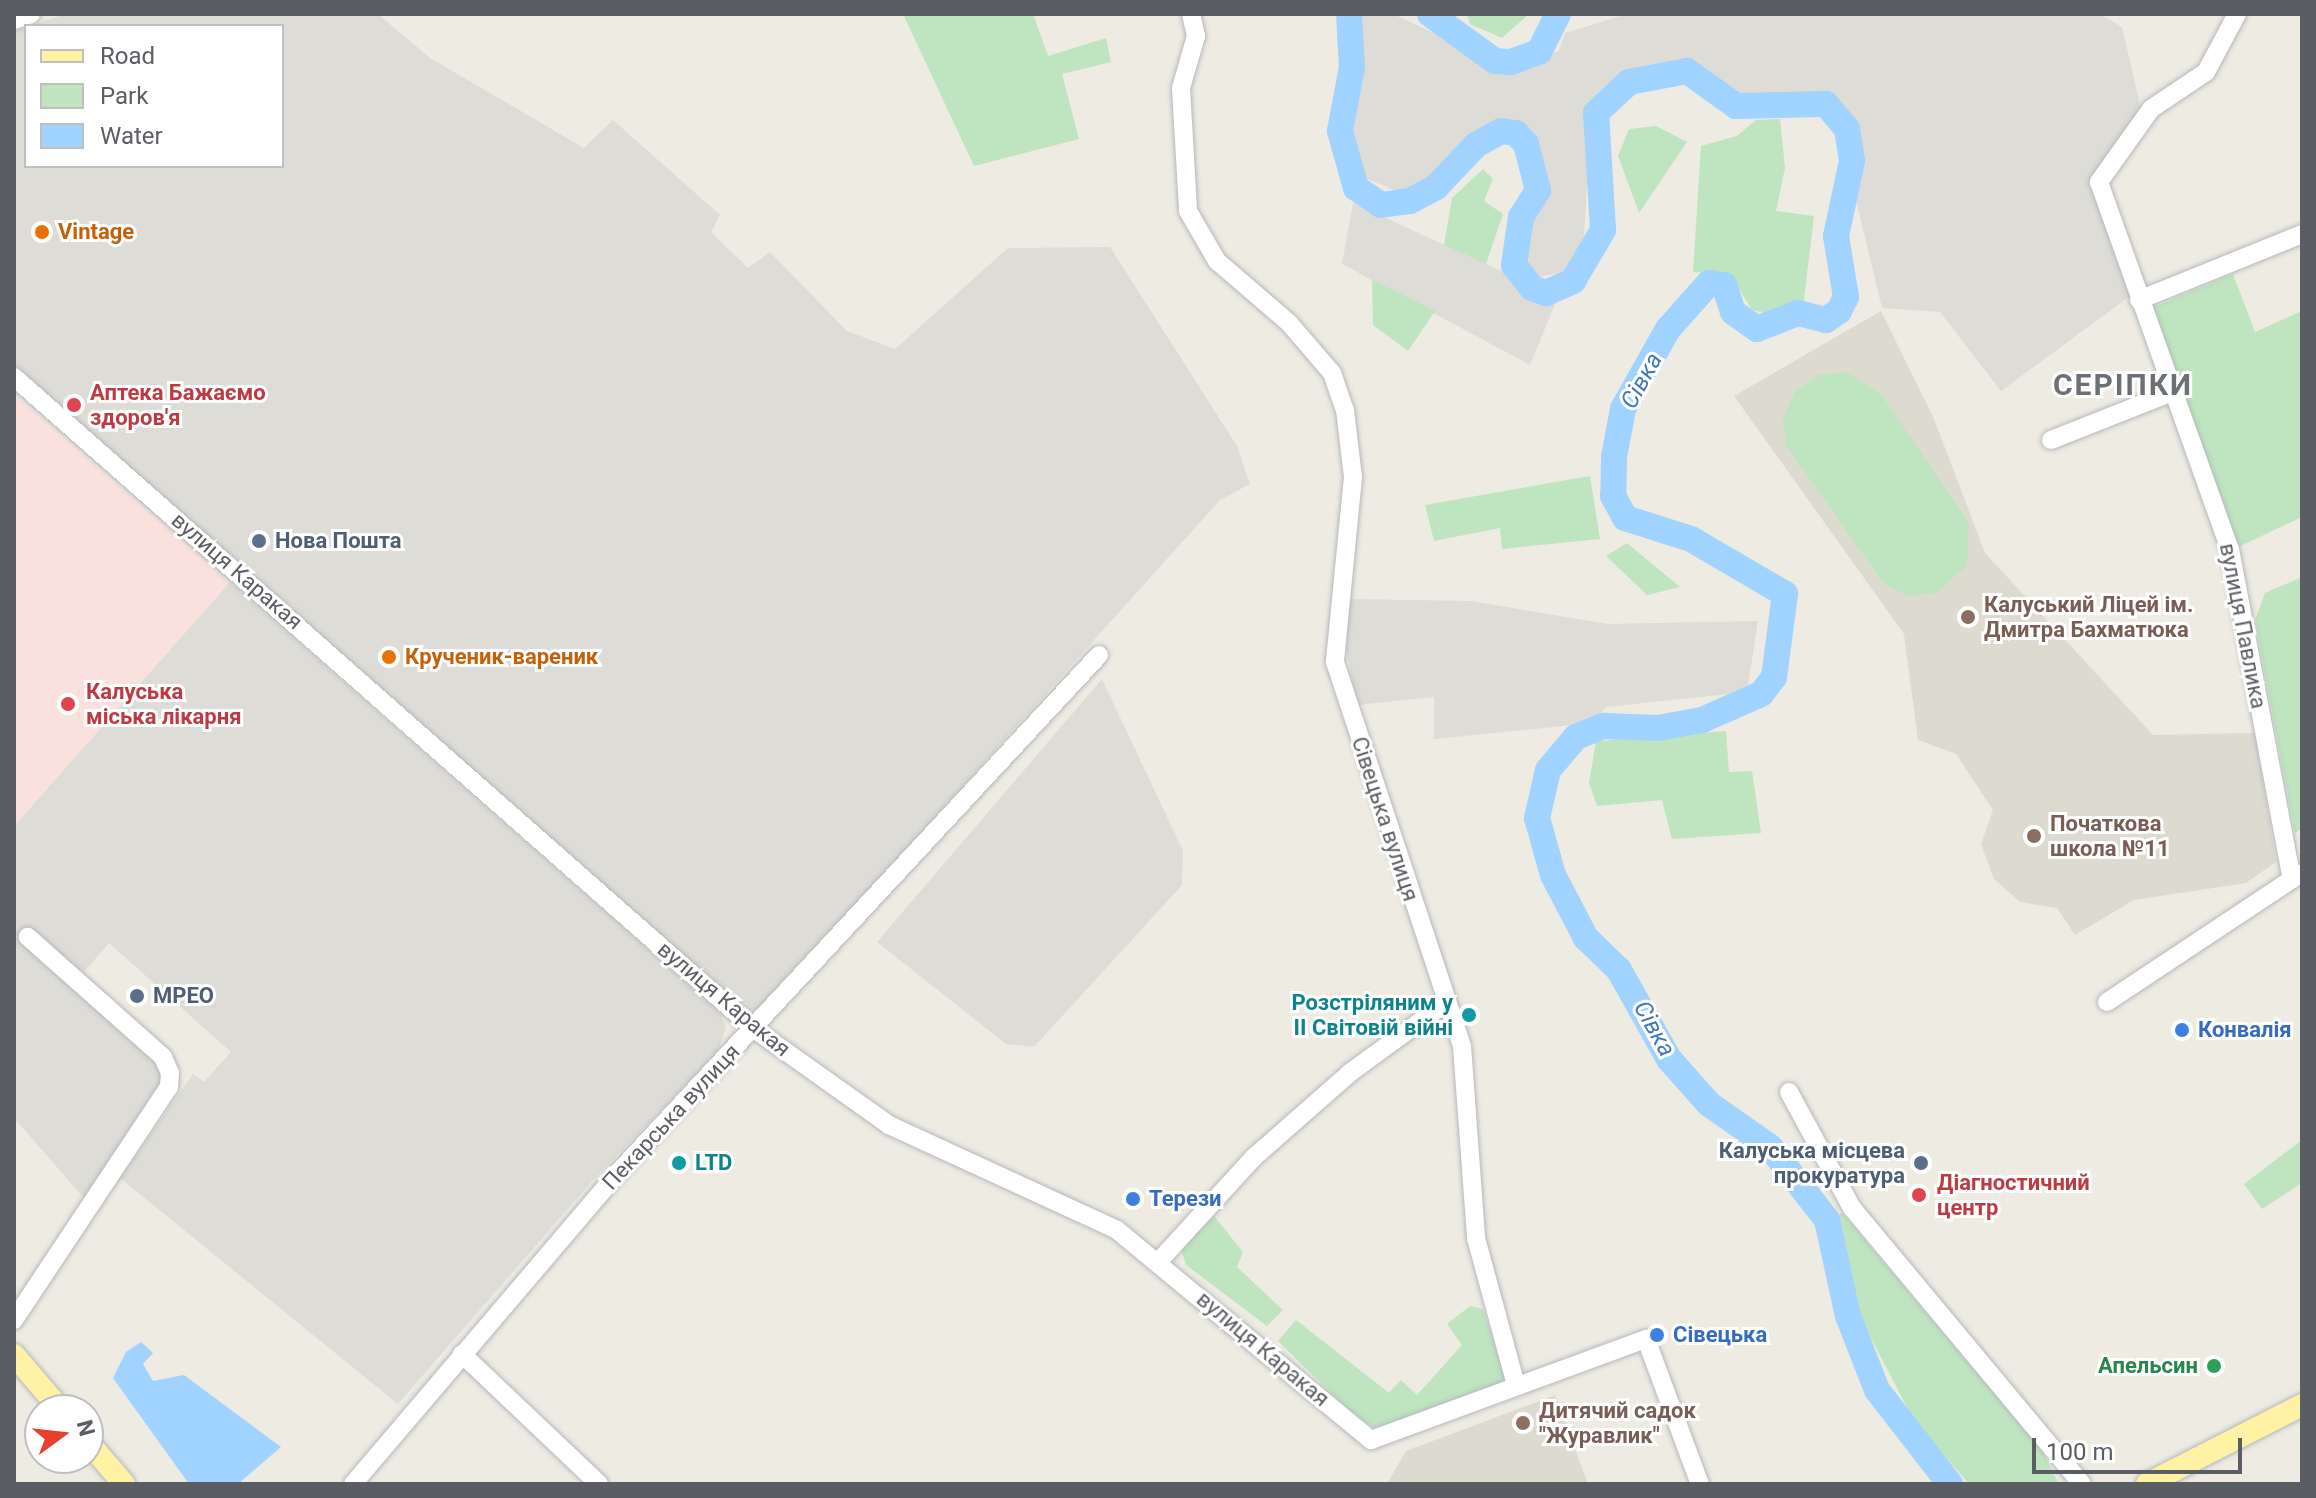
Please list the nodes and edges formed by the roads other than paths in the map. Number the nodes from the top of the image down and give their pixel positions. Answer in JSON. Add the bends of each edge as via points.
{"nodes":[{"id":1,"x":31,"y":14,"type":"edge"},
{"id":2,"x":1191,"y":14,"type":"edge"},
{"id":3,"x":2237,"y":14,"type":"edge"},
{"id":4,"x":14,"y":20,"type":"edge"},
{"id":5,"x":2302,"y":234,"type":"edge"},
{"id":6,"x":2139,"y":300,"type":"junction"},
{"id":7,"x":14,"y":377,"type":"edge"},
{"id":8,"x":2172,"y":392,"type":"junction"},
{"id":9,"x":2051,"y":440,"type":"dead end"},
{"id":10,"x":1099,"y":655,"type":"dead end"},
{"id":11,"x":2297,"y":876,"type":"edge"},
{"id":12,"x":28,"y":937,"type":"dead end"},
{"id":13,"x":1447,"y":1002,"type":"junction"},
{"id":14,"x":2107,"y":1002,"type":"dead end"},
{"id":15,"x":754,"y":1029,"type":"junction"},
{"id":16,"x":1789,"y":1092,"type":"dead end"},
{"id":17,"x":1160,"y":1260,"type":"junction"},
{"id":18,"x":14,"y":1320,"type":"edge"},
{"id":19,"x":462,"y":1354,"type":"junction"},
{"id":20,"x":14,"y":1355,"type":"edge"},
{"id":21,"x":1516,"y":1385,"type":"junction"},
{"id":22,"x":47,"y":1394,"type":"edge"},
{"id":23,"x":2302,"y":1405,"type":"edge"},
{"id":24,"x":104,"y":1461,"type":"edge"},
{"id":25,"x":124,"y":1484,"type":"edge"},
{"id":26,"x":353,"y":1484,"type":"edge"},
{"id":27,"x":599,"y":1484,"type":"edge"},
{"id":28,"x":1700,"y":1484,"type":"edge"},
{"id":29,"x":2082,"y":1484,"type":"edge"},
{"id":30,"x":2147,"y":1484,"type":"edge"}],
"edges":[{"from":1,"to":4,"type":"street"},
{"from":2,"to":13,"type":"street","name":"Сівецька вулиця","via":[[1196,36],[1181,88],[1188,211],[1217,261],[1289,323],[1332,373],[1345,410],[1353,477],[1335,662]]},
{"from":3,"to":6,"type":"street","name":"вулиця Павлика","via":[[2206,72],[2151,109],[2099,182]]},
{"from":5,"to":6,"type":"street"},
{"from":6,"to":8,"type":"street","name":"вулиця Павлика"},
{"from":7,"to":15,"type":"street","name":"вулиця Каракая"},
{"from":8,"to":9,"type":"street"},
{"from":8,"to":11,"type":"street","name":"вулиця Павлика","via":[[2230,549]]},
{"from":10,"to":15,"type":"street","name":"Пекарська вулиця"},
{"from":11,"to":14,"type":"street"},
{"from":12,"to":18,"type":"street","via":[[163,1057],[170,1073],[169,1087]]},
{"from":13,"to":17,"type":"street","via":[[1351,1072],[1253,1158]]},
{"from":13,"to":21,"type":"street","name":"Сівецька вулиця","via":[[1468,1091],[1476,1238]]},
{"from":15,"to":17,"type":"street","name":"вулиця Каракая","via":[[889,1125],[1117,1230]]},
{"from":15,"to":19,"type":"street","name":"Пекарська вулиця"},
{"from":16,"to":29,"type":"street","via":[[1852,1208]]},
{"from":17,"to":21,"type":"street","name":"вулиця Каракая","via":[[1371,1440]]},
{"from":19,"to":26,"type":"street","name":"Пекарська вулиця"},
{"from":19,"to":27,"type":"street"},
{"from":20,"to":22,"type":"main road"},
{"from":21,"to":28,"type":"street","via":[[1646,1339]]},
{"from":23,"to":30,"type":"main road"},
{"from":24,"to":25,"type":"main road"}]}
